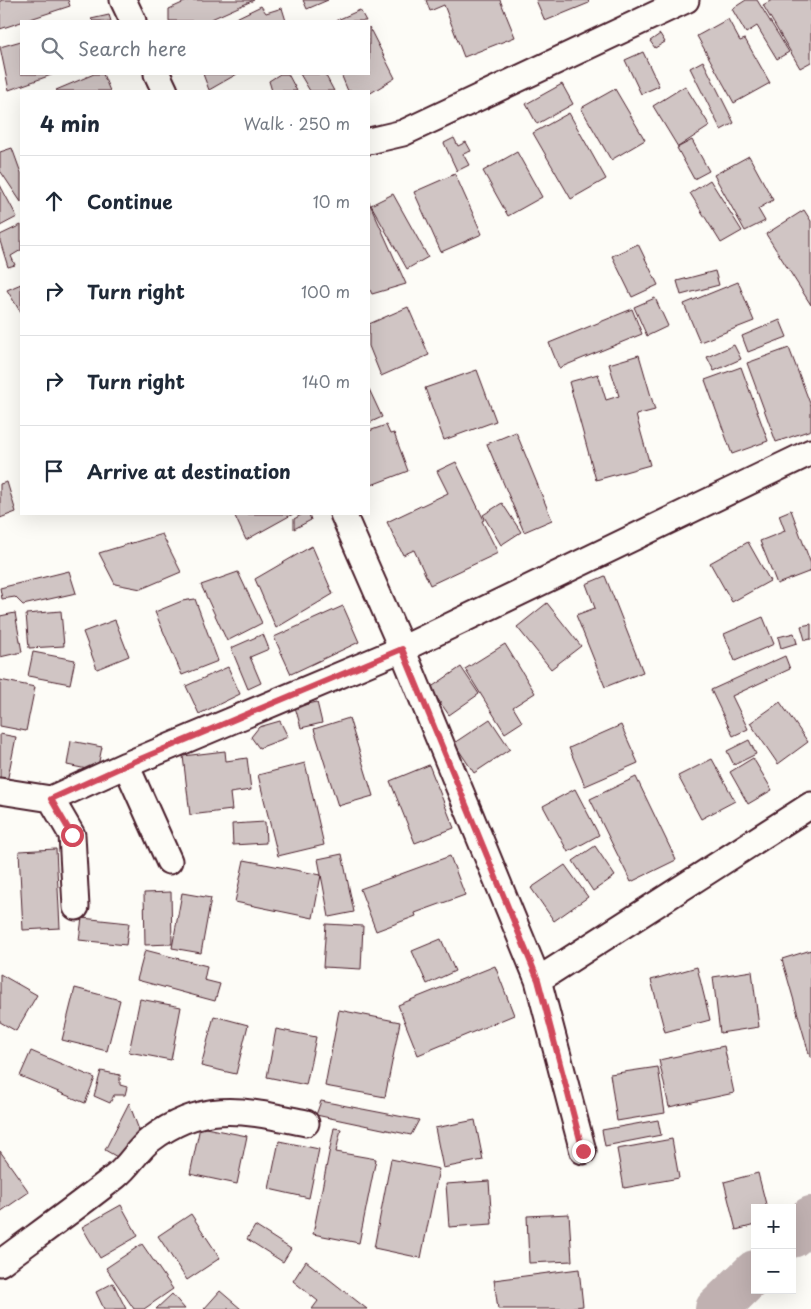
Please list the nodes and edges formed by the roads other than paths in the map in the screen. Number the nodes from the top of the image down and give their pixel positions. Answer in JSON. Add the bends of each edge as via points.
{"nodes":[{"id":1,"x":122,"y":0,"type":"edge"},
{"id":2,"x":686,"y":0,"type":"edge"},
{"id":3,"x":132,"y":20,"type":"edge"},
{"id":4,"x":157,"y":75,"type":"edge"},
{"id":5,"x":165,"y":90,"type":"edge"},
{"id":6,"x":370,"y":142,"type":"edge"},
{"id":7,"x":811,"y":452,"type":"edge"},
{"id":8,"x":343,"y":515,"type":"edge"},
{"id":9,"x":402,"y":649,"type":"junction"},
{"id":10,"x":126,"y":765,"type":"junction"},
{"id":11,"x":0,"y":791,"type":"edge"},
{"id":12,"x":51,"y":799,"type":"junction"},
{"id":13,"x":811,"y":805,"type":"edge"},
{"id":14,"x":169,"y":861,"type":"dead end"},
{"id":15,"x":76,"y":907,"type":"dead end"},
{"id":16,"x":538,"y":980,"type":"junction"},
{"id":17,"x":306,"y":1123,"type":"dead end"},
{"id":18,"x":583,"y":1151,"type":"dead end"},
{"id":19,"x":0,"y":1263,"type":"edge"}],
"edges":[{"from":1,"to":3,"type":"street"},
{"from":2,"to":6,"type":"street","via":[[403,133]]},
{"from":4,"to":5,"type":"street"},
{"from":7,"to":9,"type":"street"},
{"from":8,"to":9,"type":"street"},
{"from":9,"to":10,"type":"street"},
{"from":9,"to":16,"type":"street"},
{"from":10,"to":12,"type":"street"},
{"from":10,"to":14,"type":"street"},
{"from":11,"to":12,"type":"street"},
{"from":12,"to":15,"type":"street","via":[[72,835]]},
{"from":13,"to":16,"type":"street"},
{"from":16,"to":18,"type":"street"},
{"from":17,"to":19,"type":"street","via":[[251,1112],[209,1112],[182,1120],[149,1141],[118,1175]]}]}
